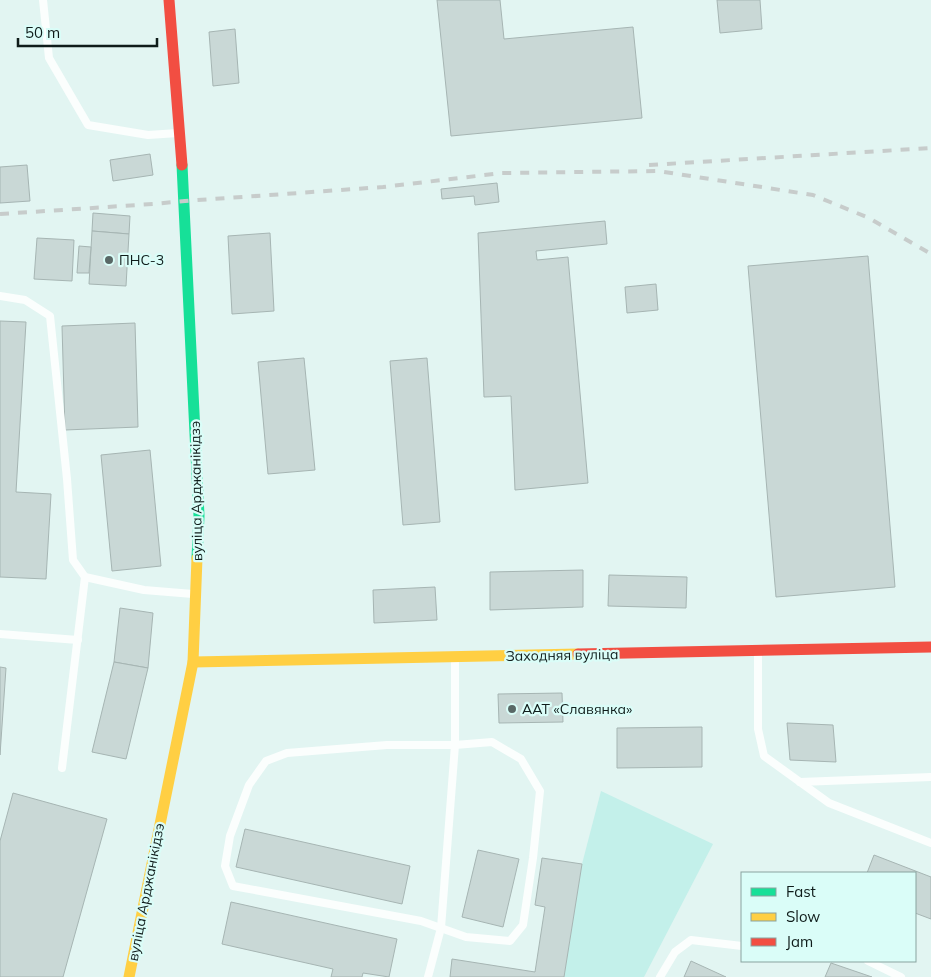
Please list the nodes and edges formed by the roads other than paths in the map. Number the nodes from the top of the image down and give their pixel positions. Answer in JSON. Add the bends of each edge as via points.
{"nodes":[{"id":1,"x":43,"y":0,"type":"edge"},
{"id":2,"x":169,"y":0,"type":"edge"},
{"id":3,"x":180,"y":133,"type":"junction"},
{"id":4,"x":0,"y":296,"type":"edge"},
{"id":5,"x":85,"y":577,"type":"junction"},
{"id":6,"x":196,"y":594,"type":"junction"},
{"id":7,"x":0,"y":634,"type":"edge"},
{"id":8,"x":78,"y":640,"type":"junction"},
{"id":9,"x":931,"y":647,"type":"edge"},
{"id":10,"x":758,"y":651,"type":"junction"},
{"id":11,"x":455,"y":657,"type":"junction"},
{"id":12,"x":193,"y":662,"type":"junction"},
{"id":13,"x":455,"y":745,"type":"junction"},
{"id":14,"x":62,"y":768,"type":"dead end"},
{"id":15,"x":931,"y":777,"type":"edge"},
{"id":16,"x":800,"y":782,"type":"junction"},
{"id":17,"x":931,"y":843,"type":"edge"},
{"id":18,"x":440,"y":928,"type":"junction"},
{"id":19,"x":741,"y":946,"type":"edge"},
{"id":20,"x":870,"y":962,"type":"edge"},
{"id":21,"x":131,"y":976,"type":"edge"},
{"id":22,"x":428,"y":977,"type":"edge"},
{"id":23,"x":660,"y":977,"type":"edge"},
{"id":24,"x":901,"y":977,"type":"edge"}],
"edges":[{"from":1,"to":3,"type":"lane","via":[[49,58],[88,125],[148,134]]},
{"from":2,"to":3,"type":"main road","name":"вуліца Арджанікідзэ"},
{"from":3,"to":6,"type":"main road","name":"вуліца Арджанікідзэ","via":[[199,516]]},
{"from":4,"to":5,"type":"lane","via":[[25,300],[50,316],[74,560]]},
{"from":5,"to":6,"type":"lane","via":[[144,590]]},
{"from":5,"to":8,"type":"lane"},
{"from":6,"to":12,"type":"main road","name":"вуліца Арджанікідзэ"},
{"from":7,"to":8,"type":"lane"},
{"from":8,"to":14,"type":"lane"},
{"from":9,"to":10,"type":"main road","name":"Заходняя вуліца"},
{"from":10,"to":11,"type":"main road","name":"Заходняя вуліца"},
{"from":10,"to":16,"type":"lane","via":[[758,729],[764,756]]},
{"from":11,"to":12,"type":"main road","name":"Заходняя вуліца"},
{"from":11,"to":13,"type":"lane"},
{"from":12,"to":21,"type":"main road","name":"вуліца Арджанікідзэ"},
{"from":13,"to":18,"type":"lane"},
{"from":13,"to":18,"type":"lane","via":[[492,742],[521,759],[540,791],[533,858],[523,924],[519,930],[510,942],[466,937]]},
{"from":13,"to":18,"type":"lane","via":[[387,744],[287,752],[266,761],[249,784],[230,836],[225,866],[233,886],[420,921]]},
{"from":15,"to":16,"type":"lane"},
{"from":16,"to":17,"type":"lane","via":[[829,804]]},
{"from":18,"to":22,"type":"lane"},
{"from":19,"to":23,"type":"lane","via":[[691,940],[675,952]]},
{"from":20,"to":24,"type":"lane"}]}
